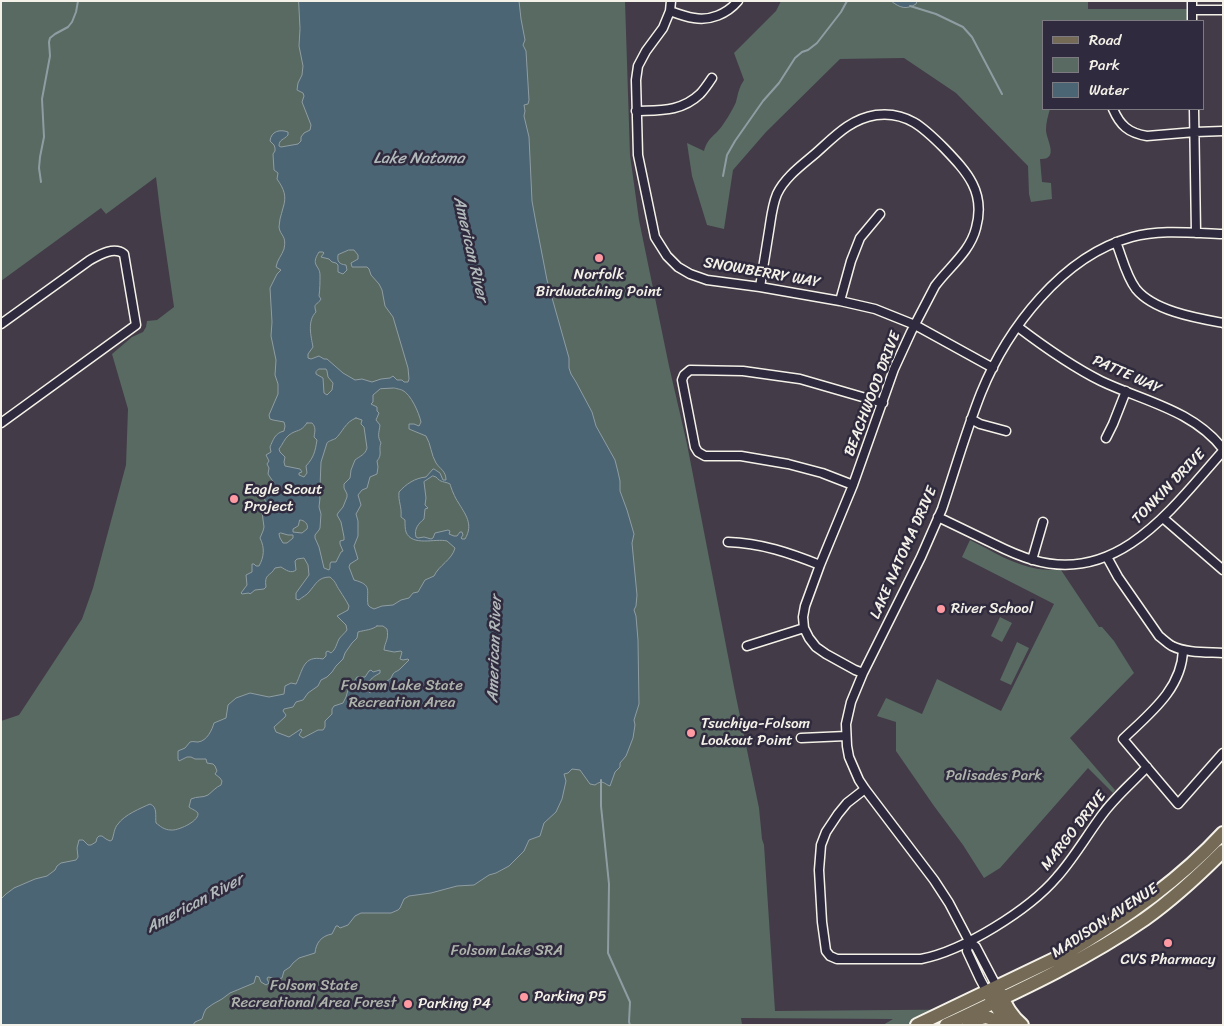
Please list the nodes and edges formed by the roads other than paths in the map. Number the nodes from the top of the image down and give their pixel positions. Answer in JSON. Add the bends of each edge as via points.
{"nodes":[{"id":1,"x":672,"y":1,"type":"edge"},
{"id":2,"x":738,"y":1,"type":"edge"},
{"id":3,"x":1192,"y":1,"type":"edge"},
{"id":4,"x":1192,"y":10,"type":"junction"},
{"id":5,"x":1223,"y":10,"type":"edge"},
{"id":6,"x":670,"y":11,"type":"junction"},
{"id":7,"x":1192,"y":20,"type":"edge"},
{"id":8,"x":712,"y":78,"type":"dead end"},
{"id":9,"x":1114,"y":110,"type":"edge"},
{"id":10,"x":1194,"y":110,"type":"edge"},
{"id":11,"x":636,"y":111,"type":"junction"},
{"id":12,"x":1195,"y":132,"type":"junction"},
{"id":13,"x":1223,"y":132,"type":"edge"},
{"id":14,"x":880,"y":214,"type":"dead end"},
{"id":15,"x":1196,"y":233,"type":"junction"},
{"id":16,"x":1223,"y":234,"type":"edge"},
{"id":17,"x":1116,"y":242,"type":"junction"},
{"id":18,"x":760,"y":287,"type":"junction"},
{"id":19,"x":840,"y":301,"type":"junction"},
{"id":20,"x":1223,"y":323,"type":"edge"},
{"id":21,"x":1,"y":324,"type":"edge"},
{"id":22,"x":915,"y":325,"type":"junction"},
{"id":23,"x":1018,"y":326,"type":"junction"},
{"id":24,"x":993,"y":368,"type":"junction"},
{"id":25,"x":1126,"y":391,"type":"junction"},
{"id":26,"x":883,"y":403,"type":"junction"},
{"id":27,"x":972,"y":419,"type":"junction"},
{"id":28,"x":1,"y":423,"type":"edge"},
{"id":29,"x":1006,"y":431,"type":"dead end"},
{"id":30,"x":1106,"y":438,"type":"dead end"},
{"id":31,"x":1223,"y":450,"type":"edge"},
{"id":32,"x":853,"y":485,"type":"junction"},
{"id":33,"x":938,"y":517,"type":"junction"},
{"id":34,"x":1163,"y":518,"type":"junction"},
{"id":35,"x":1043,"y":522,"type":"dead end"},
{"id":36,"x":728,"y":542,"type":"dead end"},
{"id":37,"x":1107,"y":556,"type":"junction"},
{"id":38,"x":1032,"y":560,"type":"junction"},
{"id":39,"x":820,"y":564,"type":"junction"},
{"id":40,"x":1223,"y":570,"type":"edge"},
{"id":41,"x":804,"y":628,"type":"junction"},
{"id":42,"x":747,"y":646,"type":"dead end"},
{"id":43,"x":1182,"y":650,"type":"junction"},
{"id":44,"x":1223,"y":653,"type":"edge"},
{"id":45,"x":863,"y":673,"type":"junction"},
{"id":46,"x":846,"y":736,"type":"junction"},
{"id":47,"x":801,"y":738,"type":"dead end"},
{"id":48,"x":1223,"y":753,"type":"edge"},
{"id":49,"x":1147,"y":767,"type":"junction"},
{"id":50,"x":865,"y":789,"type":"junction"},
{"id":51,"x":1223,"y":833,"type":"edge"},
{"id":52,"x":1223,"y":851,"type":"edge"},
{"id":53,"x":969,"y":941,"type":"junction"},
{"id":54,"x":995,"y":995,"type":"junction"},
{"id":55,"x":917,"y":1025,"type":"edge"},
{"id":56,"x":946,"y":1025,"type":"edge"},
{"id":57,"x":964,"y":1025,"type":"edge"},
{"id":58,"x":999,"y":1025,"type":"edge"},
{"id":59,"x":1008,"y":1025,"type":"edge"},
{"id":60,"x":1022,"y":1025,"type":"edge"}],
"edges":[{"from":1,"to":6,"type":"street","name":"SNOWBERRY WAY"},
{"from":2,"to":6,"type":"street","via":[[726,11],[706,18],[691,18]]},
{"from":3,"to":4,"type":"street"},
{"from":4,"to":5,"type":"street"},
{"from":4,"to":7,"type":"street"},
{"from":6,"to":11,"type":"street","name":"SNOWBERRY WAY","via":[[638,66]]},
{"from":8,"to":11,"type":"street","via":[[701,93],[679,108]]},
{"from":9,"to":12,"type":"street","via":[[1121,123],[1141,135]]},
{"from":10,"to":12,"type":"street"},
{"from":11,"to":18,"type":"street","name":"SNOWBERRY WAY","via":[[638,155],[655,236],[667,256],[678,268],[707,280]]},
{"from":12,"to":13,"type":"street"},
{"from":12,"to":15,"type":"street"},
{"from":14,"to":19,"type":"street","via":[[860,238],[850,261]]},
{"from":15,"to":16,"type":"street","name":"LAKE NATOMA DRIVE"},
{"from":15,"to":17,"type":"street","name":"LAKE NATOMA DRIVE","via":[[1151,233]]},
{"from":17,"to":20,"type":"street","via":[[1130,278],[1149,300],[1186,315]]},
{"from":17,"to":23,"type":"street","name":"LAKE NATOMA DRIVE","via":[[1085,258],[1062,275]]},
{"from":18,"to":19,"type":"street","name":"SNOWBERRY WAY"},
{"from":18,"to":22,"type":"street","name":"BEACHWOOD DRIVE","via":[[772,207],[788,178],[855,121],[882,115],[902,118],[927,131],[965,170],[974,186],[978,207],[972,241],[935,286]]},
{"from":19,"to":22,"type":"street","name":"SNOWBERRY WAY","via":[[875,309]]},
{"from":21,"to":28,"type":"street","via":[[90,260],[116,250],[124,254],[136,325]]},
{"from":22,"to":24,"type":"street","name":"SNOWBERRY WAY"},
{"from":22,"to":26,"type":"street","name":"BEACHWOOD DRIVE"},
{"from":23,"to":24,"type":"street","name":"LAKE NATOMA DRIVE"},
{"from":23,"to":25,"type":"street","name":"PATTE WAY","via":[[1085,373]]},
{"from":24,"to":27,"type":"street","name":"LAKE NATOMA DRIVE"},
{"from":25,"to":30,"type":"street"},
{"from":25,"to":31,"type":"street","name":"PATTE WAY","via":[[1190,420],[1206,431]]},
{"from":26,"to":32,"type":"street","name":"BEACHWOOD DRIVE"},
{"from":26,"to":32,"type":"street","via":[[800,379],[743,371],[690,370],[682,380],[695,447],[701,454],[741,456],[788,464]]},
{"from":27,"to":29,"type":"street"},
{"from":27,"to":33,"type":"street","name":"LAKE NATOMA DRIVE"},
{"from":31,"to":34,"type":"street","name":"TONKIN DRIVE"},
{"from":32,"to":39,"type":"street","name":"BEACHWOOD DRIVE"},
{"from":33,"to":38,"type":"street","name":"TONKIN DRIVE"},
{"from":33,"to":45,"type":"street","name":"LAKE NATOMA DRIVE"},
{"from":34,"to":37,"type":"street","name":"TONKIN DRIVE","via":[[1131,544]]},
{"from":34,"to":40,"type":"street"},
{"from":35,"to":38,"type":"street"},
{"from":36,"to":39,"type":"street","via":[[759,545]]},
{"from":37,"to":38,"type":"street","name":"TONKIN DRIVE","via":[[1070,565]]},
{"from":37,"to":43,"type":"street","via":[[1159,636]]},
{"from":39,"to":41,"type":"street","name":"BEACHWOOD DRIVE","via":[[805,606]]},
{"from":41,"to":42,"type":"street"},
{"from":41,"to":45,"type":"street","via":[[816,647]]},
{"from":43,"to":44,"type":"street"},
{"from":43,"to":49,"type":"street","via":[[1179,671],[1169,692],[1123,739]]},
{"from":45,"to":46,"type":"street","name":"LAKE NATOMA DRIVE","via":[[848,713]]},
{"from":46,"to":47,"type":"street"},
{"from":46,"to":50,"type":"street","name":"LAKE NATOMA DRIVE","via":[[854,772]]},
{"from":48,"to":49,"type":"street","via":[[1178,804]]},
{"from":49,"to":53,"type":"street","name":"MARGO DRIVE","via":[[1106,810],[1067,865],[1043,892]]},
{"from":50,"to":53,"type":"street","name":"LAKE NATOMA DRIVE","via":[[934,880]]},
{"from":50,"to":53,"type":"street","name":"MARGO DRIVE","via":[[842,808],[821,845],[822,922],[828,954],[837,959],[921,959]]},
{"from":51,"to":54,"type":"main road","name":"MADISON AVENUE","via":[[1181,873],[1135,909]]},
{"from":52,"to":54,"type":"main road","name":"MADISON AVENUE","via":[[1145,919],[1096,950],[1068,966]]},
{"from":53,"to":54,"type":"street","name":"LAKE NATOMA DRIVE","via":[[976,947]]},
{"from":53,"to":54,"type":"street","name":"LAKE NATOMA DRIVE","via":[[967,951],[980,979]]},
{"from":54,"to":55,"type":"main road"},
{"from":54,"to":56,"type":"main road"},
{"from":54,"to":59,"type":"main road"},
{"from":54,"to":60,"type":"main road"},
{"from":57,"to":58,"type":"main road","via":[[985,1017]]}]}
